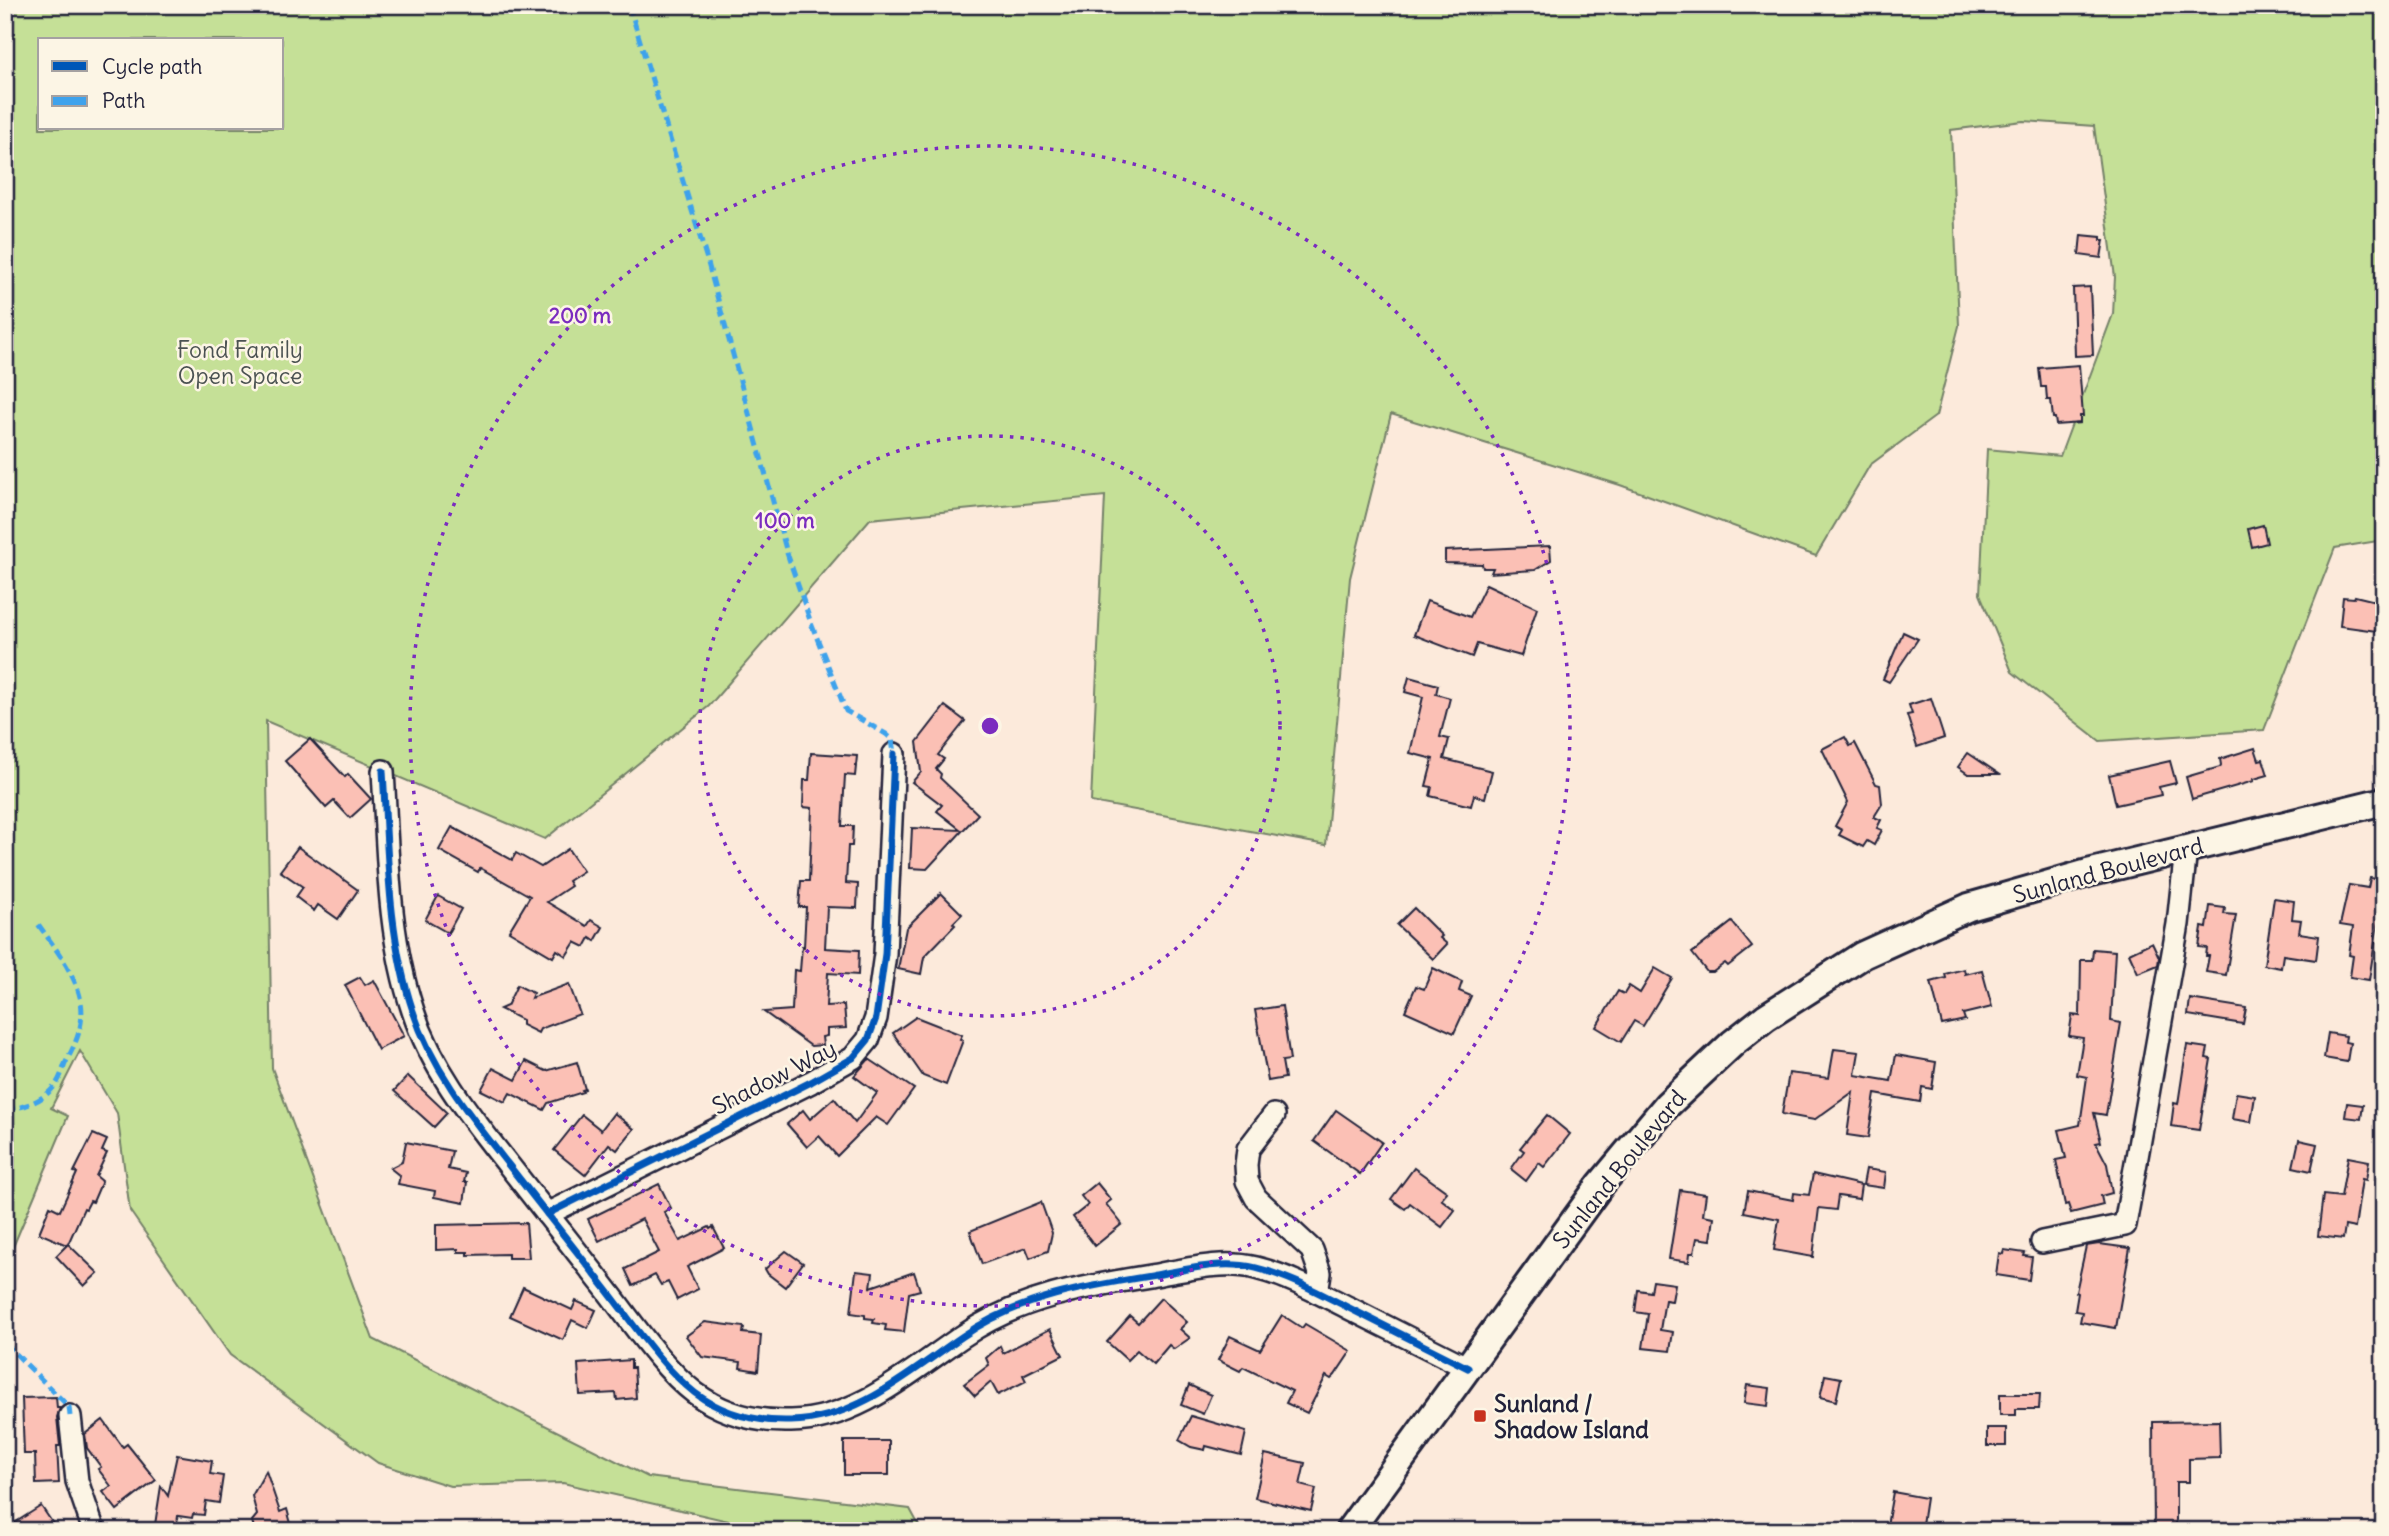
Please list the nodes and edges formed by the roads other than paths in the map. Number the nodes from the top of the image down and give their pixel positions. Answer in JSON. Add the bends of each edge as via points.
{"nodes":[{"id":1,"x":894,"y":754,"type":"dead end"},
{"id":2,"x":383,"y":771,"type":"dead end"},
{"id":3,"x":2384,"y":801,"type":"edge"},
{"id":4,"x":2186,"y":849,"type":"junction"},
{"id":5,"x":1274,"y":1115,"type":"dead end"},
{"id":6,"x":547,"y":1214,"type":"junction"},
{"id":7,"x":2042,"y":1242,"type":"dead end"},
{"id":8,"x":1317,"y":1292,"type":"junction"},
{"id":9,"x":1468,"y":1368,"type":"junction"},
{"id":10,"x":71,"y":1416,"type":"dead end"},
{"id":11,"x":94,"y":1531,"type":"edge"},
{"id":12,"x":1349,"y":1531,"type":"edge"}],
"edges":[{"from":1,"to":6,"type":"street","name":"Shadow Way","via":[[885,954],[876,1018],[868,1040],[853,1058],[811,1082]]},
{"from":2,"to":6,"type":"street","via":[[391,910],[414,1013],[460,1104]]},
{"from":3,"to":4,"type":"main road","name":"Sunland Boulevard"},
{"from":4,"to":7,"type":"street","via":[[2178,924],[2125,1225]]},
{"from":4,"to":9,"type":"main road","name":"Sunland Boulevard","via":[[1969,907],[1863,955],[1766,1017],[1690,1082],[1638,1138]]},
{"from":5,"to":8,"type":"street","via":[[1248,1149],[1247,1181],[1256,1198],[1312,1250],[1320,1273]]},
{"from":6,"to":8,"type":"street","via":[[672,1371],[698,1395],[757,1420],[824,1418],[845,1411],[1014,1307],[1086,1287],[1220,1264],[1287,1277]]},
{"from":8,"to":9,"type":"street"},
{"from":9,"to":12,"type":"main road","name":"Sunland Boulevard"},
{"from":10,"to":11,"type":"street","via":[[77,1481]]}]}
